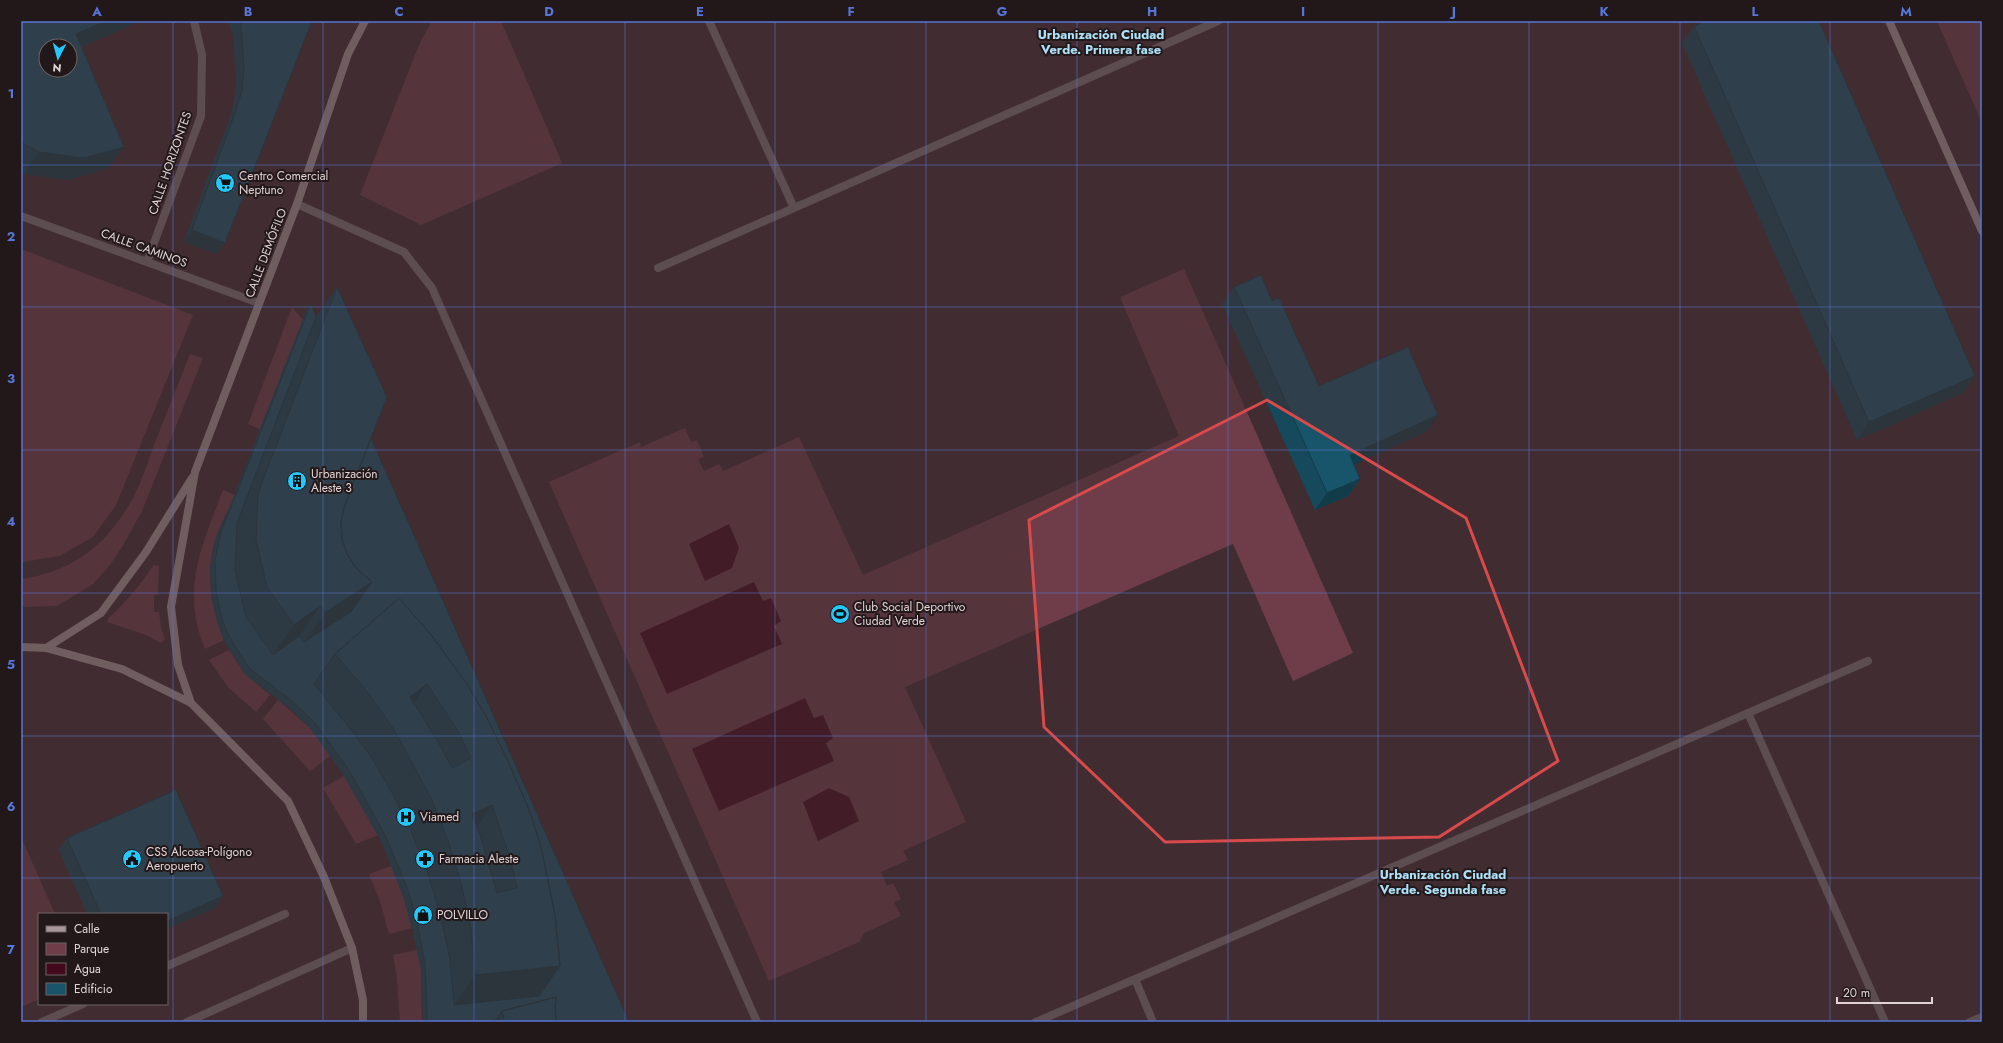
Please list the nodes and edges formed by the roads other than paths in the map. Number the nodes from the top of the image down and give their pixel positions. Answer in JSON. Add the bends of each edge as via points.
{"nodes":[{"id":1,"x":194,"y":21,"type":"edge"},
{"id":2,"x":365,"y":21,"type":"edge"},
{"id":3,"x":709,"y":21,"type":"edge"},
{"id":4,"x":1218,"y":21,"type":"edge"},
{"id":5,"x":1889,"y":21,"type":"edge"},
{"id":6,"x":298,"y":204,"type":"junction"},
{"id":7,"x":794,"y":208,"type":"junction"},
{"id":8,"x":21,"y":216,"type":"edge"},
{"id":9,"x":1982,"y":231,"type":"edge"},
{"id":10,"x":147,"y":262,"type":"junction"},
{"id":11,"x":658,"y":268,"type":"dead end"},
{"id":12,"x":259,"y":303,"type":"junction"},
{"id":13,"x":195,"y":472,"type":"junction"},
{"id":14,"x":21,"y":648,"type":"edge"},
{"id":15,"x":46,"y":648,"type":"junction"},
{"id":16,"x":1868,"y":661,"type":"dead end"},
{"id":17,"x":190,"y":703,"type":"junction"},
{"id":18,"x":1748,"y":713,"type":"junction"},
{"id":19,"x":285,"y":914,"type":"dead end"},
{"id":20,"x":352,"y":948,"type":"junction"},
{"id":21,"x":168,"y":966,"type":"edge"},
{"id":22,"x":1135,"y":979,"type":"junction"},
{"id":23,"x":81,"y":1005,"type":"edge"},
{"id":24,"x":1982,"y":1017,"type":"edge"},
{"id":25,"x":42,"y":1022,"type":"edge"},
{"id":26,"x":187,"y":1022,"type":"edge"},
{"id":27,"x":363,"y":1022,"type":"edge"},
{"id":28,"x":757,"y":1022,"type":"edge"},
{"id":29,"x":1036,"y":1022,"type":"edge"},
{"id":30,"x":1154,"y":1022,"type":"edge"},
{"id":31,"x":1885,"y":1022,"type":"edge"},
{"id":32,"x":1970,"y":1022,"type":"edge"}],
"edges":[{"from":1,"to":10,"type":"street","name":"CALLE HORIZONTES","via":[[202,55],[201,116]]},
{"from":2,"to":6,"type":"street","name":"CALLE DEMÓFILO","via":[[348,54]]},
{"from":3,"to":7,"type":"street"},
{"from":4,"to":7,"type":"street"},
{"from":5,"to":9,"type":"street"},
{"from":6,"to":12,"type":"street","name":"CALLE DEMÓFILO"},
{"from":6,"to":28,"type":"street","via":[[404,252],[432,288]]},
{"from":7,"to":11,"type":"street"},
{"from":8,"to":10,"type":"street","name":"CALLE CAMINOS"},
{"from":10,"to":12,"type":"street","name":"CALLE CAMINOS"},
{"from":12,"to":13,"type":"street","name":"CALLE DEMÓFILO"},
{"from":13,"to":15,"type":"street","via":[[146,552],[102,613]]},
{"from":13,"to":17,"type":"street","via":[[171,607],[178,665]]},
{"from":14,"to":15,"type":"street"},
{"from":15,"to":17,"type":"street","via":[[122,669]]},
{"from":16,"to":18,"type":"street"},
{"from":17,"to":20,"type":"street","via":[[288,801],[324,877]]},
{"from":18,"to":22,"type":"street"},
{"from":18,"to":31,"type":"street"},
{"from":19,"to":21,"type":"street"},
{"from":20,"to":26,"type":"street"},
{"from":20,"to":27,"type":"street","via":[[362,1000]]},
{"from":22,"to":29,"type":"street"},
{"from":22,"to":30,"type":"street"},
{"from":23,"to":25,"type":"street"},
{"from":24,"to":32,"type":"street"}]}
